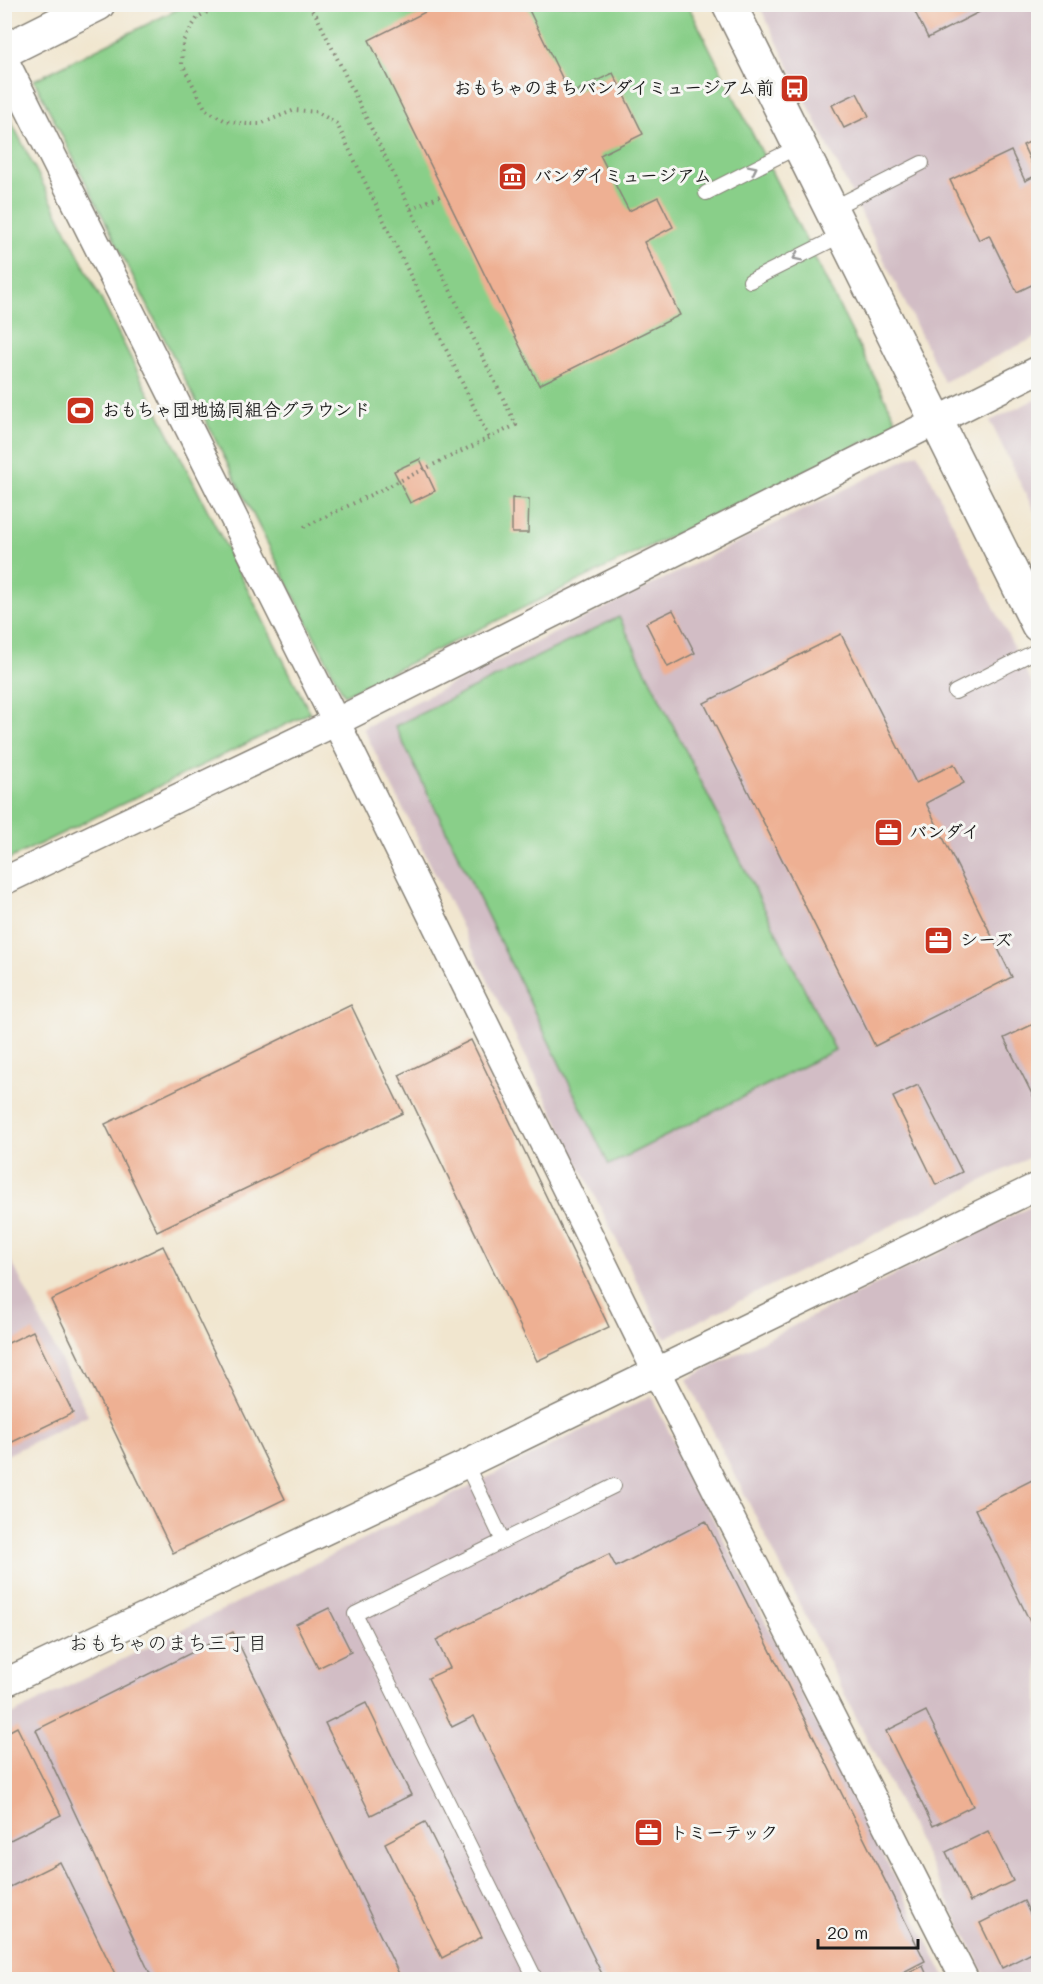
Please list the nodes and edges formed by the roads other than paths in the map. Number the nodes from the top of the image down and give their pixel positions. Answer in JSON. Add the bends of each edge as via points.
{"nodes":[{"id":1,"x":98,"y":4,"type":"edge"},
{"id":2,"x":729,"y":4,"type":"edge"},
{"id":3,"x":4,"y":51,"type":"edge"},
{"id":4,"x":4,"y":59,"type":"edge"},
{"id":5,"x":800,"y":146,"type":"junction"},
{"id":6,"x":922,"y":163,"type":"dead end"},
{"id":7,"x":705,"y":193,"type":"dead end"},
{"id":8,"x":837,"y":221,"type":"junction"},
{"id":9,"x":750,"y":281,"type":"dead end"},
{"id":10,"x":1038,"y":370,"type":"edge"},
{"id":11,"x":937,"y":421,"type":"junction"},
{"id":12,"x":1038,"y":625,"type":"edge"},
{"id":13,"x":1038,"y":650,"type":"edge"},
{"id":14,"x":956,"y":692,"type":"dead end"},
{"id":15,"x":336,"y":722,"type":"junction"},
{"id":16,"x":4,"y":881,"type":"edge"},
{"id":17,"x":1038,"y":1186,"type":"edge"},
{"id":18,"x":656,"y":1371,"type":"junction"},
{"id":19,"x":466,"y":1464,"type":"junction"},
{"id":20,"x":614,"y":1486,"type":"dead end"},
{"id":21,"x":503,"y":1540,"type":"junction"},
{"id":22,"x":4,"y":1683,"type":"edge"},
{"id":23,"x":536,"y":1980,"type":"edge"},
{"id":24,"x":965,"y":1980,"type":"edge"}],
"edges":[{"from":1,"to":3,"type":"street"},
{"from":2,"to":5,"type":"street"},
{"from":4,"to":15,"type":"street"},
{"from":7,"to":5,"type":"lane","one_way":true},
{"from":5,"to":8,"type":"street"},
{"from":6,"to":8,"type":"lane"},
{"from":8,"to":9,"type":"lane","one_way":true},
{"from":8,"to":11,"type":"street"},
{"from":10,"to":11,"type":"street"},
{"from":11,"to":12,"type":"street"},
{"from":11,"to":15,"type":"street"},
{"from":13,"to":14,"type":"lane"},
{"from":15,"to":16,"type":"street"},
{"from":15,"to":18,"type":"street"},
{"from":17,"to":18,"type":"street"},
{"from":18,"to":19,"type":"street"},
{"from":18,"to":24,"type":"street"},
{"from":19,"to":21,"type":"lane"},
{"from":19,"to":22,"type":"street"},
{"from":20,"to":21,"type":"lane"},
{"from":21,"to":23,"type":"lane","via":[[355,1614]]}]}
